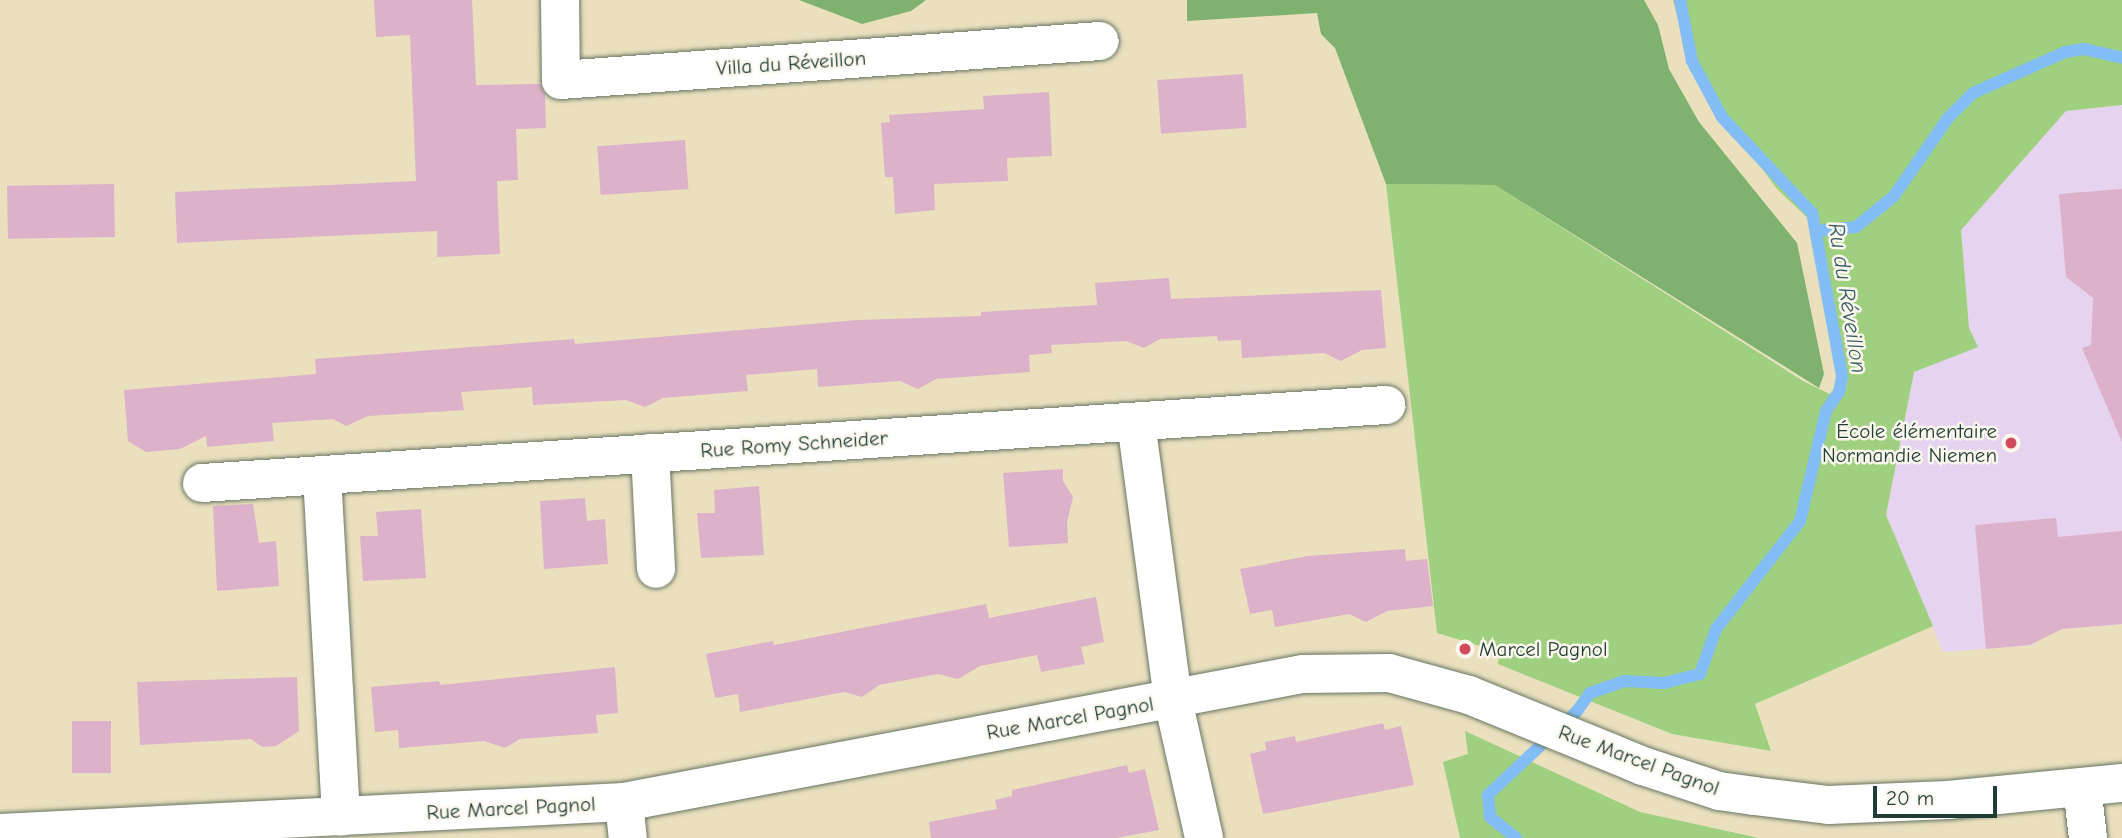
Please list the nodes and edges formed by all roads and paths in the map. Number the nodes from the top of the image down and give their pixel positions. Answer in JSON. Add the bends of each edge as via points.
{"nodes":[{"id":1,"x":560,"y":0,"type":"edge"},
{"id":2,"x":1100,"y":41,"type":"dead end"},
{"id":3,"x":1386,"y":405,"type":"dead end"},
{"id":4,"x":1136,"y":422,"type":"junction"},
{"id":5,"x":650,"y":453,"type":"junction"},
{"id":6,"x":322,"y":475,"type":"junction"},
{"id":7,"x":202,"y":483,"type":"dead end"},
{"id":8,"x":656,"y":569,"type":"dead end"},
{"id":9,"x":1173,"y":700,"type":"junction"},
{"id":10,"x":2122,"y":783,"type":"edge"},
{"id":11,"x":2082,"y":787,"type":"junction"},
{"id":12,"x":341,"y":816,"type":"junction"},
{"id":13,"x":626,"y":820,"type":"edge"},
{"id":14,"x":0,"y":834,"type":"edge"},
{"id":15,"x":1204,"y":838,"type":"edge"},
{"id":16,"x":2088,"y":838,"type":"edge"}],
"edges":[{"from":1,"to":2,"type":"street","name":"Villa du Réveillon","via":[[561,80]]},
{"from":3,"to":4,"type":"street","name":"Rue Romy Schneider"},
{"from":4,"to":5,"type":"street","name":"Rue Romy Schneider"},
{"from":4,"to":9,"type":"street"},
{"from":5,"to":6,"type":"street","name":"Rue Romy Schneider"},
{"from":5,"to":8,"type":"street"},
{"from":6,"to":7,"type":"street","name":"Rue Romy Schneider"},
{"from":6,"to":12,"type":"street"},
{"from":9,"to":11,"type":"street","name":"Rue Marcel Pagnol","via":[[1303,674],[1389,673],[1469,695],[1719,791],[1828,805]]},
{"from":9,"to":13,"type":"street","name":"Rue Marcel Pagnol"},
{"from":9,"to":15,"type":"street"},
{"from":10,"to":11,"type":"street","name":"Rue Marcel Pagnol"},
{"from":11,"to":16,"type":"street"},
{"from":12,"to":13,"type":"street","name":"Rue Marcel Pagnol"},
{"from":12,"to":14,"type":"street","name":"Rue Marcel Pagnol"}]}
